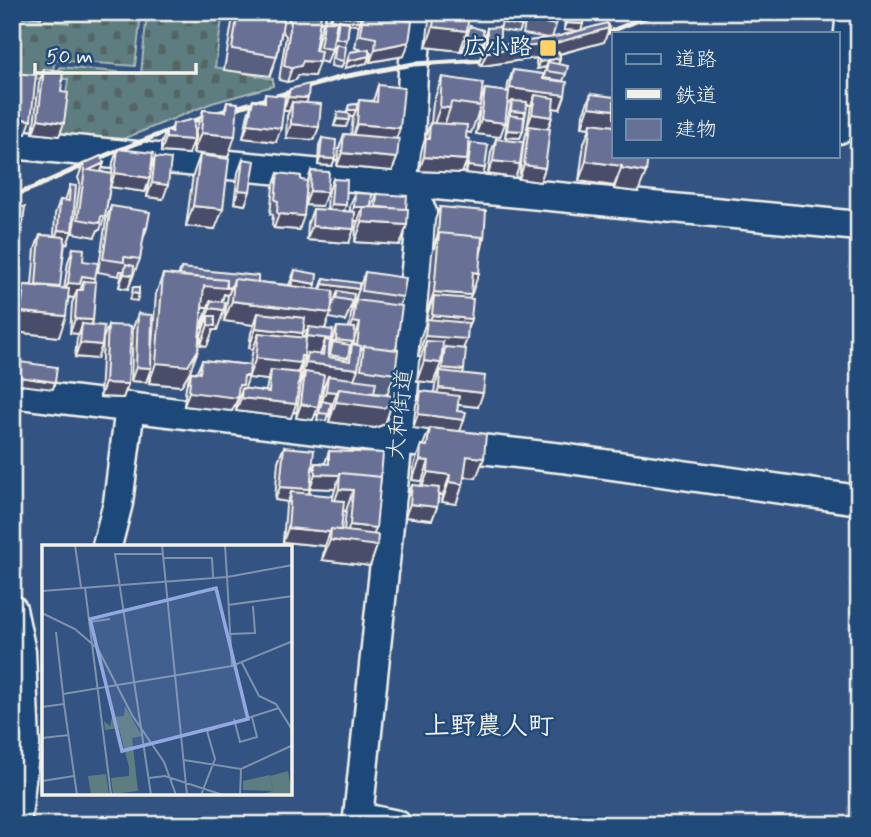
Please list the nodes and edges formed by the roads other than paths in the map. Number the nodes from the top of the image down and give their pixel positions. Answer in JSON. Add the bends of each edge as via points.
{"nodes":[{"id":1,"x":419,"y":12,"type":"edge"},
{"id":2,"x":851,"y":12,"type":"edge"},
{"id":3,"x":840,"y":119,"type":"edge"},
{"id":4,"x":12,"y":144,"type":"edge"},
{"id":5,"x":408,"y":181,"type":"junction"},
{"id":6,"x":859,"y":226,"type":"edge"},
{"id":7,"x":12,"y":393,"type":"edge"},
{"id":8,"x":130,"y":407,"type":"junction"},
{"id":9,"x":398,"y":440,"type":"junction"},
{"id":10,"x":859,"y":500,"type":"edge"},
{"id":11,"x":108,"y":545,"type":"edge"},
{"id":12,"x":12,"y":609,"type":"edge"},
{"id":13,"x":19,"y":745,"type":"edge"},
{"id":14,"x":359,"y":821,"type":"edge"},
{"id":15,"x":16,"y":825,"type":"edge"},
{"id":16,"x":397,"y":825,"type":"edge"}],
"edges":[{"from":1,"to":5,"type":"street","name":"大和街道"},
{"from":2,"to":3,"type":"street"},
{"from":4,"to":5,"type":"street"},
{"from":5,"to":6,"type":"street"},
{"from":5,"to":9,"type":"street","name":"大和街道","via":[[422,213]]},
{"from":7,"to":8,"type":"street"},
{"from":8,"to":9,"type":"street"},
{"from":8,"to":11,"type":"street","via":[[118,503]]},
{"from":9,"to":10,"type":"street"},
{"from":9,"to":14,"type":"street","name":"大和街道"},
{"from":12,"to":13,"type":"street","via":[[21,652]]},
{"from":13,"to":15,"type":"street"},
{"from":14,"to":16,"type":"street"}]}
